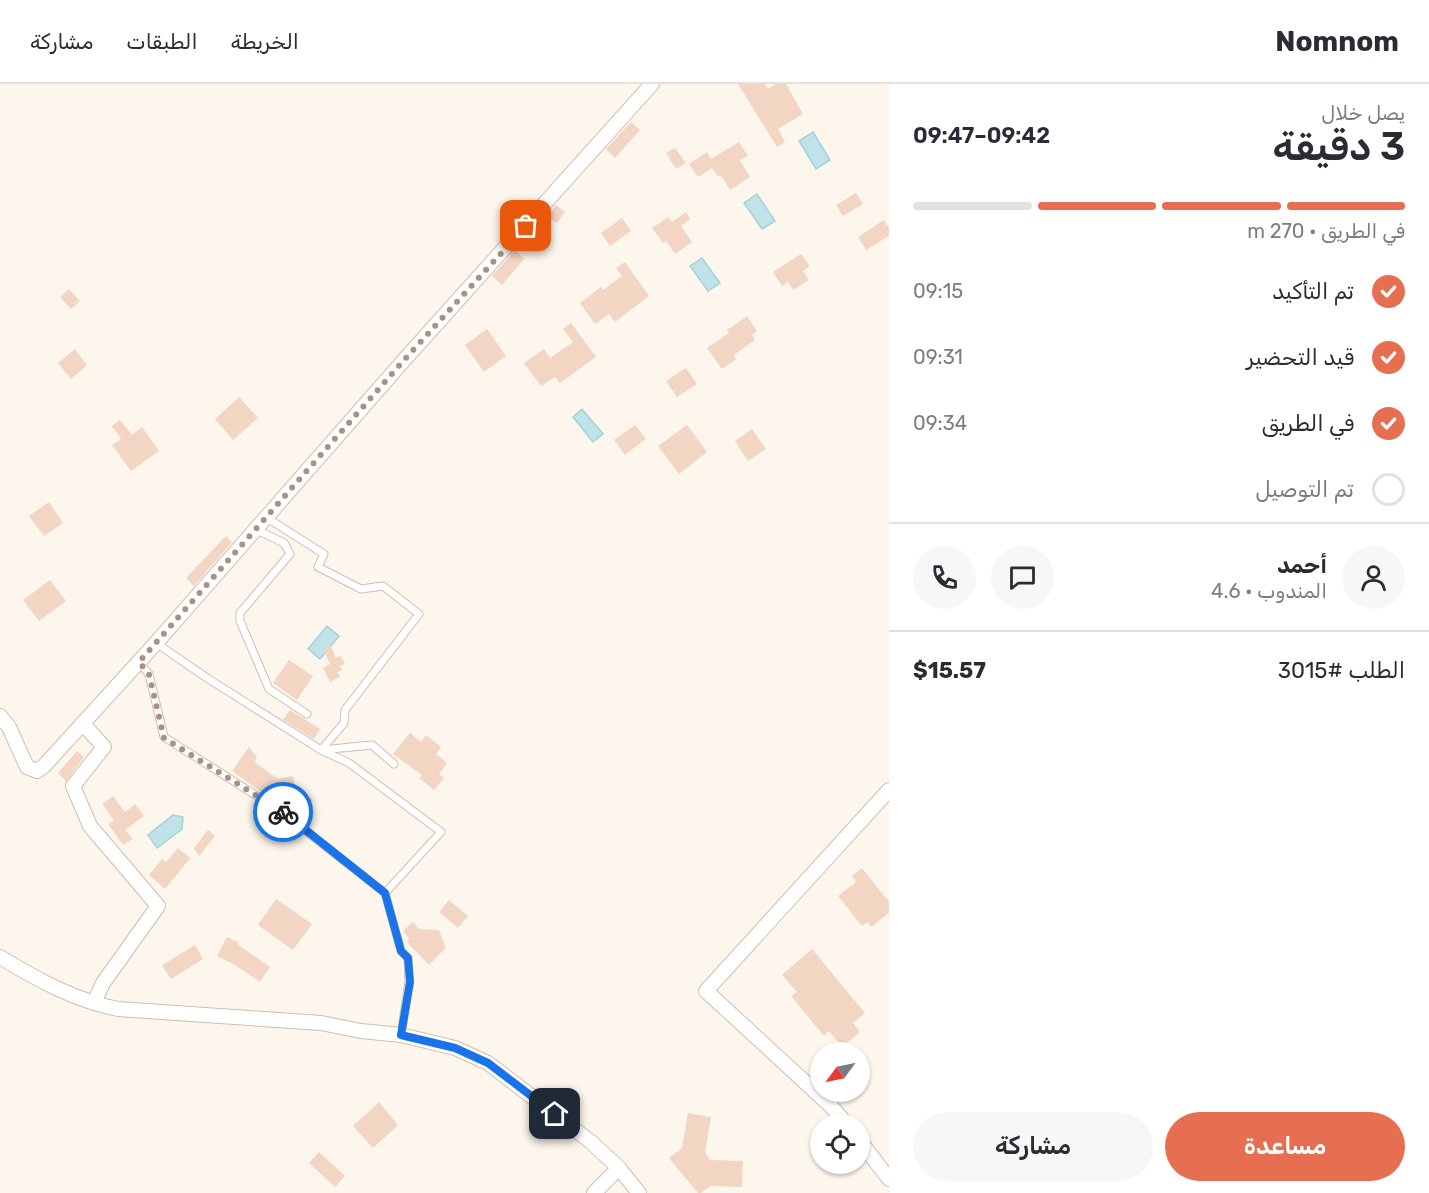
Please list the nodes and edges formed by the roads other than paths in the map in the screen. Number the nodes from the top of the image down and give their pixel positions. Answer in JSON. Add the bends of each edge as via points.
{"nodes":[{"id":1,"x":652,"y":84,"type":"edge"},
{"id":2,"x":267,"y":518,"type":"junction"},
{"id":3,"x":257,"y":530,"type":"junction"},
{"id":4,"x":156,"y":643,"type":"junction"},
{"id":5,"x":139,"y":662,"type":"junction"},
{"id":6,"x":307,"y":714,"type":"dead end"},
{"id":7,"x":0,"y":716,"type":"edge"},
{"id":8,"x":83,"y":724,"type":"junction"},
{"id":9,"x":321,"y":750,"type":"junction"},
{"id":10,"x":394,"y":764,"type":"dead end"},
{"id":11,"x":889,"y":790,"type":"edge"},
{"id":12,"x":385,"y":893,"type":"junction"},
{"id":13,"x":0,"y":957,"type":"edge"},
{"id":14,"x":94,"y":1003,"type":"junction"},
{"id":15,"x":401,"y":1035,"type":"junction"},
{"id":16,"x":838,"y":1114,"type":"edge"},
{"id":17,"x":870,"y":1155,"type":"edge"},
{"id":18,"x":618,"y":1168,"type":"junction"},
{"id":19,"x":889,"y":1179,"type":"edge"},
{"id":20,"x":594,"y":1193,"type":"edge"},
{"id":21,"x":639,"y":1193,"type":"edge"}],
"edges":[{"from":1,"to":2,"type":"street"},
{"from":2,"to":3,"type":"street"},
{"from":2,"to":9,"type":"lane","via":[[324,554],[318,567],[361,589],[383,586],[419,614],[345,710],[344,723]]},
{"from":3,"to":4,"type":"street"},
{"from":3,"to":6,"type":"lane","via":[[284,543],[290,555],[240,613],[240,621],[268,689]]},
{"from":4,"to":5,"type":"street"},
{"from":4,"to":9,"type":"lane"},
{"from":5,"to":8,"type":"street"},
{"from":5,"to":12,"type":"lane","via":[[149,674],[164,738],[279,810]]},
{"from":7,"to":8,"type":"street","via":[[27,767],[37,771]]},
{"from":8,"to":14,"type":"street","via":[[104,747],[73,786],[90,826],[158,906],[103,983]]},
{"from":9,"to":10,"type":"lane","via":[[372,746]]},
{"from":9,"to":12,"type":"lane","via":[[349,763],[441,832]]},
{"from":11,"to":16,"type":"street","via":[[706,991]]},
{"from":12,"to":15,"type":"lane","via":[[401,951],[408,958],[410,982]]},
{"from":13,"to":14,"type":"street"},
{"from":14,"to":15,"type":"street","via":[[137,1011],[321,1023]]},
{"from":15,"to":18,"type":"street","via":[[455,1048],[488,1063],[591,1142]]},
{"from":17,"to":19,"type":"street"},
{"from":18,"to":20,"type":"street"},
{"from":18,"to":21,"type":"street"}]}
